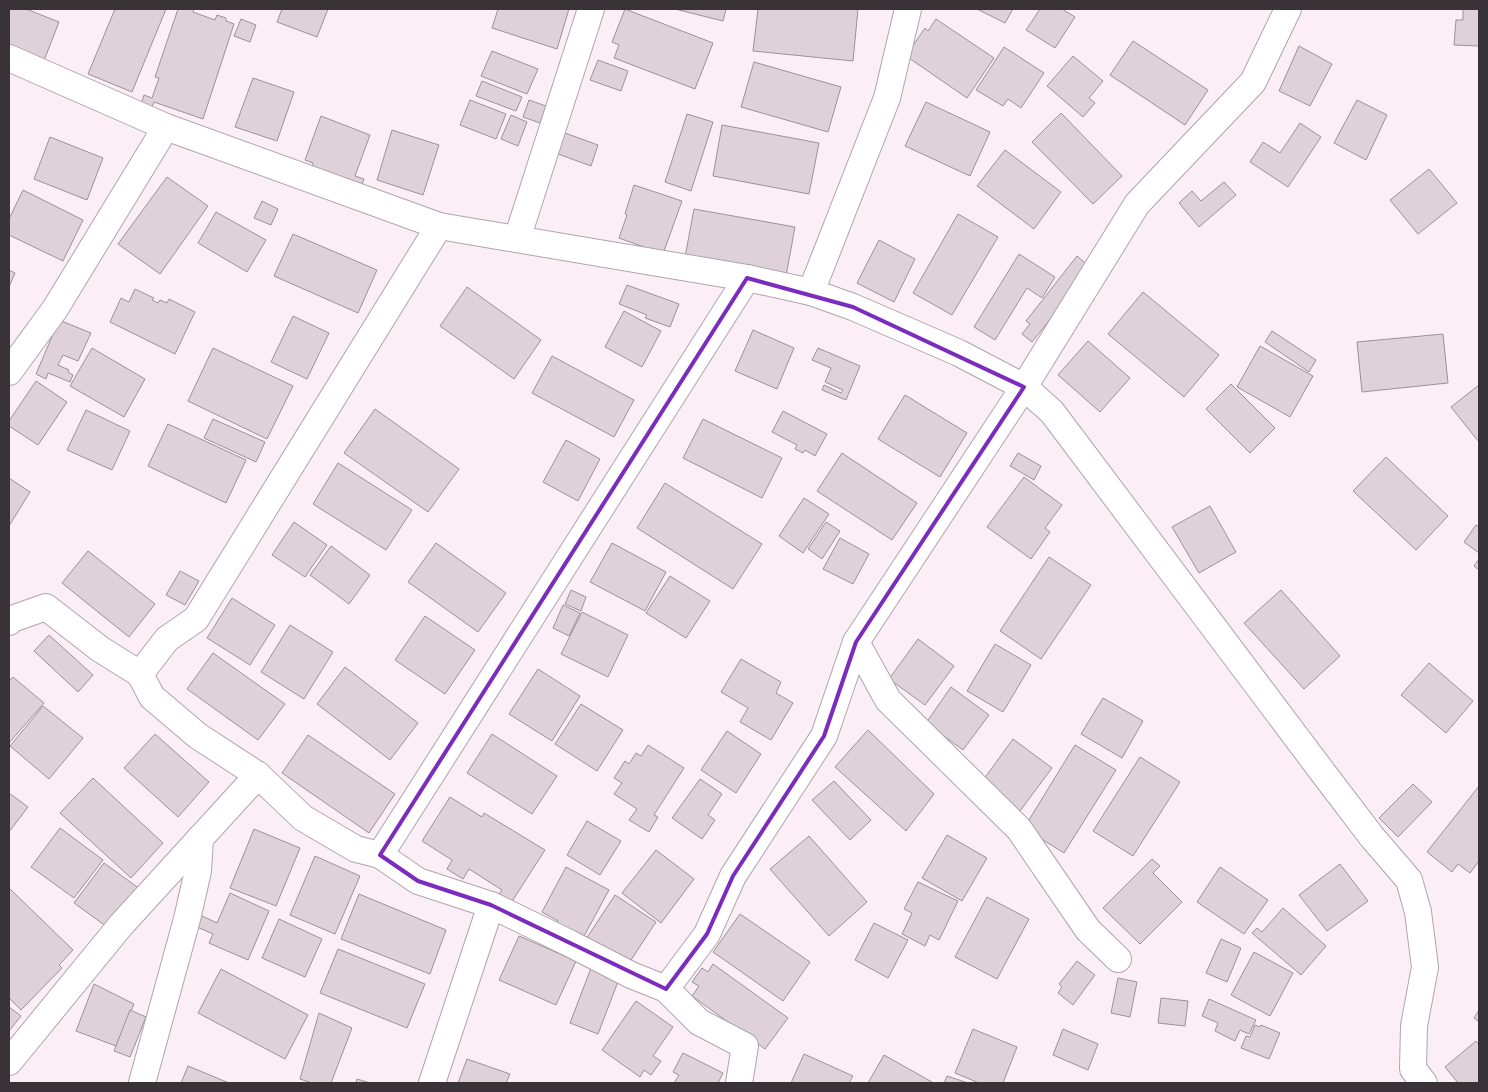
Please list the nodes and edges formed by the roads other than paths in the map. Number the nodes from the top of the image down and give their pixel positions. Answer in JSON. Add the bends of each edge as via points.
{"nodes":[{"id":1,"x":591,"y":9,"type":"edge"},
{"id":2,"x":908,"y":9,"type":"edge"},
{"id":3,"x":1288,"y":9,"type":"edge"},
{"id":4,"x":9,"y":58,"type":"edge"},
{"id":5,"x":166,"y":127,"type":"junction"},
{"id":6,"x":439,"y":226,"type":"junction"},
{"id":7,"x":517,"y":240,"type":"junction"},
{"id":8,"x":747,"y":278,"type":"junction"},
{"id":9,"x":811,"y":292,"type":"junction"},
{"id":10,"x":9,"y":372,"type":"edge"},
{"id":11,"x":1024,"y":387,"type":"junction"},
{"id":12,"x":9,"y":622,"type":"edge"},
{"id":13,"x":856,"y":642,"type":"junction"},
{"id":14,"x":140,"y":674,"type":"junction"},
{"id":15,"x":258,"y":775,"type":"junction"},
{"id":16,"x":200,"y":838,"type":"junction"},
{"id":17,"x":380,"y":855,"type":"junction"},
{"id":18,"x":491,"y":905,"type":"junction"},
{"id":19,"x":1118,"y":959,"type":"dead end"},
{"id":20,"x":666,"y":989,"type":"junction"},
{"id":21,"x":9,"y":1062,"type":"edge"},
{"id":22,"x":142,"y":1083,"type":"edge"},
{"id":23,"x":432,"y":1083,"type":"edge"},
{"id":24,"x":739,"y":1083,"type":"edge"},
{"id":25,"x":1424,"y":1083,"type":"edge"}],
"edges":[{"from":1,"to":7,"type":"street"},
{"from":2,"to":9,"type":"street","via":[[887,98]]},
{"from":3,"to":11,"type":"street","via":[[1253,82],[1137,204]]},
{"from":4,"to":5,"type":"street"},
{"from":5,"to":6,"type":"street"},
{"from":5,"to":10,"type":"street","via":[[55,309]]},
{"from":6,"to":7,"type":"street"},
{"from":6,"to":14,"type":"street","via":[[196,619],[167,639]]},
{"from":7,"to":8,"type":"street"},
{"from":8,"to":9,"type":"street"},
{"from":8,"to":17,"type":"street"},
{"from":9,"to":11,"type":"street","via":[[959,353]]},
{"from":11,"to":13,"type":"street"},
{"from":11,"to":25,"type":"street","via":[[1052,412],[1372,837],[1409,880],[1418,912],[1425,967],[1414,1026],[1413,1069]]},
{"from":12,"to":14,"type":"street","via":[[46,607],[100,649]]},
{"from":13,"to":19,"type":"street","via":[[888,700],[1019,829],[1088,930]]},
{"from":13,"to":20,"type":"street","via":[[824,736],[733,876],[707,934]]},
{"from":14,"to":15,"type":"street","via":[[152,697],[198,736]]},
{"from":15,"to":16,"type":"street"},
{"from":15,"to":17,"type":"street","via":[[302,818],[356,849]]},
{"from":16,"to":21,"type":"street","via":[[121,925]]},
{"from":16,"to":22,"type":"street","via":[[198,871],[187,919]]},
{"from":17,"to":18,"type":"street","via":[[418,881]]},
{"from":18,"to":20,"type":"street","via":[[631,975]]},
{"from":18,"to":23,"type":"street"},
{"from":20,"to":24,"type":"street","via":[[699,1022],[746,1046]]}]}
